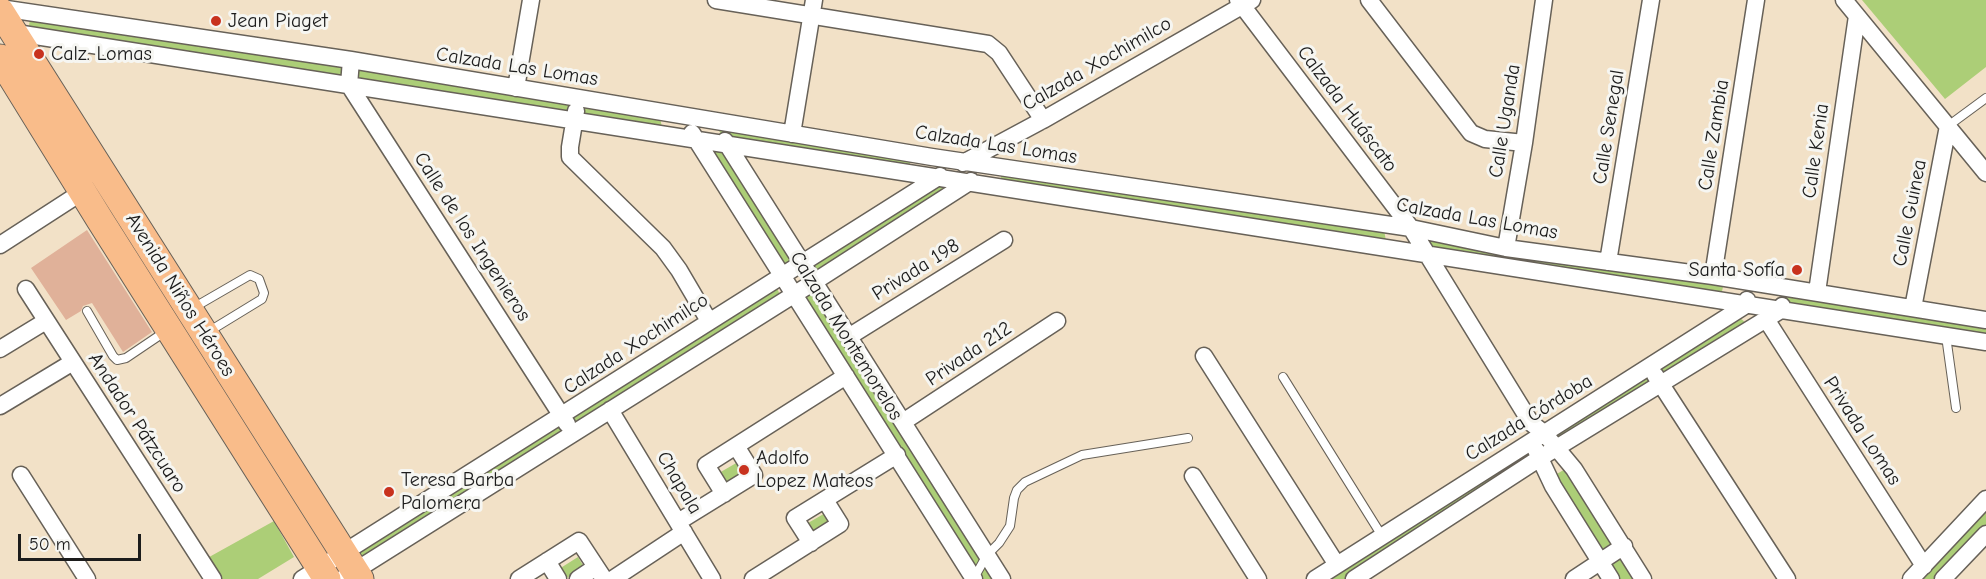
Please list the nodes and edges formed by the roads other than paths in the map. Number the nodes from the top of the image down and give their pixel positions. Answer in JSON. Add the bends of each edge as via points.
{"nodes":[{"id":1,"x":10,"y":0,"type":"edge"},
{"id":2,"x":531,"y":0,"type":"edge"},
{"id":3,"x":716,"y":0,"type":"edge"},
{"id":4,"x":1369,"y":0,"type":"edge"},
{"id":5,"x":1544,"y":0,"type":"edge"},
{"id":6,"x":1651,"y":0,"type":"edge"},
{"id":7,"x":1756,"y":0,"type":"edge"},
{"id":8,"x":1844,"y":0,"type":"edge"},
{"id":9,"x":1244,"y":2,"type":"edge"},
{"id":10,"x":813,"y":7,"type":"edge"},
{"id":11,"x":0,"y":9,"type":"edge"},
{"id":12,"x":1857,"y":16,"type":"junction"},
{"id":13,"x":7,"y":32,"type":"edge"},
{"id":14,"x":0,"y":58,"type":"edge"},
{"id":15,"x":351,"y":60,"type":"junction"},
{"id":16,"x":349,"y":85,"type":"junction"},
{"id":17,"x":516,"y":88,"type":"junction"},
{"id":18,"x":578,"y":98,"type":"junction"},
{"id":19,"x":1986,"y":98,"type":"edge"},
{"id":20,"x":680,"y":115,"type":"junction"},
{"id":21,"x":574,"y":120,"type":"junction"},
{"id":22,"x":712,"y":120,"type":"junction"},
{"id":23,"x":1043,"y":120,"type":"junction"},
{"id":24,"x":1948,"y":126,"type":"junction"},
{"id":25,"x":792,"y":134,"type":"junction"},
{"id":26,"x":696,"y":140,"type":"junction"},
{"id":27,"x":1524,"y":143,"type":"junction"},
{"id":28,"x":728,"y":145,"type":"junction"},
{"id":29,"x":994,"y":146,"type":"junction"},
{"id":30,"x":967,"y":161,"type":"junction"},
{"id":31,"x":987,"y":165,"type":"junction"},
{"id":32,"x":1986,"y":173,"type":"edge"},
{"id":33,"x":938,"y":178,"type":"junction"},
{"id":34,"x":969,"y":183,"type":"junction"},
{"id":35,"x":82,"y":192,"type":"junction"},
{"id":36,"x":1411,"y":228,"type":"junction"},
{"id":37,"x":1004,"y":240,"type":"dead end"},
{"id":38,"x":0,"y":245,"type":"edge"},
{"id":39,"x":1506,"y":248,"type":"junction"},
{"id":40,"x":1428,"y":255,"type":"junction"},
{"id":41,"x":1608,"y":262,"type":"junction"},
{"id":42,"x":803,"y":264,"type":"junction"},
{"id":43,"x":783,"y":276,"type":"junction"},
{"id":44,"x":1713,"y":276,"type":"junction"},
{"id":45,"x":814,"y":282,"type":"junction"},
{"id":46,"x":1752,"y":282,"type":"junction"},
{"id":47,"x":1785,"y":287,"type":"junction"},
{"id":48,"x":26,"y":289,"type":"dead end"},
{"id":49,"x":1817,"y":292,"type":"junction"},
{"id":50,"x":795,"y":294,"type":"junction"},
{"id":51,"x":1746,"y":305,"type":"junction"},
{"id":52,"x":1913,"y":308,"type":"junction"},
{"id":53,"x":189,"y":310,"type":"junction"},
{"id":54,"x":1781,"y":310,"type":"junction"},
{"id":55,"x":87,"y":311,"type":"dead end"},
{"id":56,"x":1766,"y":319,"type":"junction"},
{"id":57,"x":1986,"y":320,"type":"edge"},
{"id":58,"x":46,"y":321,"type":"junction"},
{"id":59,"x":709,"y":321,"type":"junction"},
{"id":60,"x":1057,"y":321,"type":"dead end"},
{"id":61,"x":169,"y":330,"type":"junction"},
{"id":62,"x":205,"y":334,"type":"junction"},
{"id":63,"x":850,"y":336,"type":"junction"},
{"id":64,"x":1946,"y":336,"type":"junction"},
{"id":65,"x":1986,"y":342,"type":"edge"},
{"id":66,"x":0,"y":349,"type":"edge"},
{"id":67,"x":1204,"y":356,"type":"dead end"},
{"id":68,"x":73,"y":362,"type":"junction"},
{"id":69,"x":1649,"y":366,"type":"junction"},
{"id":70,"x":846,"y":376,"type":"junction"},
{"id":71,"x":1282,"y":378,"type":"dead end"},
{"id":72,"x":1661,"y":384,"type":"junction"},
{"id":73,"x":0,"y":406,"type":"edge"},
{"id":74,"x":1956,"y":408,"type":"dead end"},
{"id":75,"x":610,"y":410,"type":"junction"},
{"id":76,"x":563,"y":416,"type":"junction"},
{"id":77,"x":903,"y":422,"type":"junction"},
{"id":78,"x":1535,"y":432,"type":"junction"},
{"id":79,"x":572,"y":433,"type":"junction"},
{"id":80,"x":1188,"y":438,"type":"dead end"},
{"id":81,"x":736,"y":446,"type":"junction"},
{"id":82,"x":1557,"y":448,"type":"junction"},
{"id":83,"x":897,"y":455,"type":"junction"},
{"id":84,"x":1540,"y":458,"type":"junction"},
{"id":85,"x":21,"y":475,"type":"dead end"},
{"id":86,"x":1193,"y":476,"type":"dead end"},
{"id":87,"x":942,"y":484,"type":"junction"},
{"id":88,"x":724,"y":494,"type":"junction"},
{"id":89,"x":923,"y":496,"type":"junction"},
{"id":90,"x":1986,"y":499,"type":"edge"},
{"id":91,"x":825,"y":500,"type":"junction"},
{"id":92,"x":681,"y":527,"type":"junction"},
{"id":93,"x":1986,"y":534,"type":"edge"},
{"id":94,"x":1382,"y":536,"type":"junction"},
{"id":95,"x":811,"y":543,"type":"junction"},
{"id":96,"x":1624,"y":546,"type":"junction"},
{"id":97,"x":987,"y":555,"type":"junction"},
{"id":98,"x":547,"y":561,"type":"junction"},
{"id":99,"x":1600,"y":562,"type":"junction"},
{"id":100,"x":1337,"y":565,"type":"junction"},
{"id":101,"x":1924,"y":566,"type":"junction"},
{"id":102,"x":336,"y":573,"type":"edge"},
{"id":103,"x":600,"y":573,"type":"edge"},
{"id":104,"x":87,"y":579,"type":"edge"},
{"id":105,"x":213,"y":579,"type":"edge"},
{"id":106,"x":519,"y":579,"type":"edge"},
{"id":107,"x":558,"y":579,"type":"edge"},
{"id":108,"x":578,"y":579,"type":"edge"},
{"id":109,"x":613,"y":579,"type":"edge"},
{"id":110,"x":712,"y":579,"type":"edge"},
{"id":111,"x":753,"y":579,"type":"edge"},
{"id":112,"x":973,"y":579,"type":"edge"},
{"id":113,"x":1002,"y":579,"type":"edge"},
{"id":114,"x":1258,"y":579,"type":"edge"},
{"id":115,"x":1315,"y":579,"type":"edge"},
{"id":116,"x":1354,"y":579,"type":"edge"},
{"id":117,"x":1574,"y":579,"type":"edge"},
{"id":118,"x":1611,"y":579,"type":"edge"},
{"id":119,"x":1643,"y":579,"type":"edge"},
{"id":120,"x":1786,"y":579,"type":"edge"},
{"id":121,"x":1911,"y":579,"type":"edge"},
{"id":122,"x":1943,"y":579,"type":"edge"}],
"edges":[{"from":1,"to":11,"type":"street"},
{"from":2,"to":17,"type":"street"},
{"from":3,"to":10,"type":"street"},
{"from":4,"to":27,"type":"street","via":[[1467,129],[1485,139]]},
{"from":5,"to":27,"type":"street","name":"Calle Uganda"},
{"from":6,"to":41,"type":"street","name":"Calle Senegal"},
{"from":7,"to":44,"type":"street","name":"Calle Zambia"},
{"from":8,"to":12,"type":"street"},
{"from":9,"to":23,"type":"street","name":"Calzada Xochimilco"},
{"from":9,"to":36,"type":"street","name":"Calzada Huáscato"},
{"from":10,"to":23,"type":"street","via":[[993,46]]},
{"from":10,"to":25,"type":"street"},
{"from":11,"to":13,"type":"main road","name":"Avenida Niños Héroes"},
{"from":11,"to":15,"type":"street","name":"Calzada Las Lomas"},
{"from":12,"to":24,"type":"street"},
{"from":12,"to":49,"type":"street","name":"Calle Kenia"},
{"from":13,"to":16,"type":"street"},
{"from":13,"to":53,"type":"main road","name":"Avenida Niños Héroes"},
{"from":14,"to":35,"type":"main road","name":"Avenida Niños Héroes"},
{"from":15,"to":16,"type":"street"},
{"from":15,"to":17,"type":"street","name":"Calzada Las Lomas"},
{"from":16,"to":21,"type":"street"},
{"from":16,"to":76,"type":"street","name":"Calle de los Ingenieros"},
{"from":17,"to":18,"type":"street","name":"Calzada Las Lomas"},
{"from":18,"to":20,"type":"street","name":"Calzada Las Lomas"},
{"from":18,"to":21,"type":"street"},
{"from":19,"to":24,"type":"lane"},
{"from":20,"to":22,"type":"street","name":"Calzada Las Lomas"},
{"from":20,"to":26,"type":"street","name":"Calzada Montemorelos"},
{"from":21,"to":26,"type":"street"},
{"from":21,"to":59,"type":"street","via":[[570,157],[663,248]]},
{"from":22,"to":25,"type":"street","name":"Calzada Las Lomas"},
{"from":22,"to":28,"type":"street","name":"Calzada Montemorelos"},
{"from":23,"to":29,"type":"street","name":"Calzada Xochimilco"},
{"from":24,"to":32,"type":"street"},
{"from":24,"to":52,"type":"street","name":"Calle Guinea"},
{"from":25,"to":30,"type":"street","name":"Calzada Las Lomas"},
{"from":26,"to":28,"type":"street"},
{"from":26,"to":43,"type":"street","name":"Calzada Montemorelos"},
{"from":27,"to":39,"type":"street","name":"Calle Uganda"},
{"from":28,"to":33,"type":"street"},
{"from":28,"to":42,"type":"street","name":"Calzada Montemorelos"},
{"from":29,"to":30,"type":"street","name":"Calzada Xochimilco"},
{"from":29,"to":31,"type":"street","name":"Calzada Xochimilco"},
{"from":30,"to":31,"type":"street","name":"Calzada Las Lomas"},
{"from":30,"to":33,"type":"street","name":"Calzada Xochimilco"},
{"from":31,"to":34,"type":"street","name":"Calzada Xochimilco"},
{"from":31,"to":36,"type":"street","name":"Calzada Las Lomas"},
{"from":33,"to":34,"type":"street"},
{"from":33,"to":42,"type":"street","name":"Calzada Xochimilco"},
{"from":34,"to":40,"type":"street"},
{"from":34,"to":45,"type":"street","name":"Calzada Xochimilco"},
{"from":35,"to":38,"type":"street"},
{"from":35,"to":61,"type":"main road","name":"Avenida Niños Héroes"},
{"from":36,"to":39,"type":"street","name":"Calzada Las Lomas"},
{"from":36,"to":40,"type":"street","name":"Calzada Huáscato"},
{"from":37,"to":63,"type":"street","name":"Privada 198"},
{"from":39,"to":41,"type":"street","name":"Calzada Las Lomas"},
{"from":40,"to":51,"type":"street"},
{"from":40,"to":78,"type":"street","name":"Calzada Huáscato"},
{"from":41,"to":44,"type":"street","name":"Calzada Las Lomas"},
{"from":42,"to":43,"type":"street","name":"Calzada Xochimilco"},
{"from":42,"to":45,"type":"street","name":"Calzada Montemorelos"},
{"from":43,"to":50,"type":"street","name":"Calzada Montemorelos"},
{"from":43,"to":59,"type":"street","name":"Calzada Xochimilco"},
{"from":44,"to":46,"type":"street","name":"Calzada Las Lomas"},
{"from":45,"to":50,"type":"street","name":"Calzada Xochimilco"},
{"from":45,"to":63,"type":"street","name":"Calzada Montemorelos"},
{"from":46,"to":47,"type":"street","name":"Calzada Las Lomas"},
{"from":46,"to":51,"type":"street"},
{"from":47,"to":49,"type":"street","name":"Calzada Las Lomas"},
{"from":47,"to":54,"type":"street"},
{"from":48,"to":58,"type":"street","name":"Andador Pátzcuaro"},
{"from":49,"to":52,"type":"street","name":"Calzada Las Lomas"},
{"from":50,"to":70,"type":"street","name":"Calzada Montemorelos"},
{"from":50,"to":75,"type":"street","name":"Calzada Xochimilco"},
{"from":51,"to":54,"type":"street"},
{"from":51,"to":69,"type":"street","name":"Calzada Córdoba"},
{"from":52,"to":57,"type":"street","name":"Calzada Las Lomas"},
{"from":53,"to":62,"type":"main road","name":"Avenida Niños Héroes"},
{"from":53,"to":62,"type":"lane","via":[[250,275],[259,279],[262,299]]},
{"from":54,"to":56,"type":"street","name":"Calzada Córdoba"},
{"from":54,"to":64,"type":"street"},
{"from":55,"to":61,"type":"lane","via":[[117,360]]},
{"from":56,"to":72,"type":"street","name":"Calzada Córdoba"},
{"from":56,"to":101,"type":"street","name":"Privada Lomas"},
{"from":58,"to":66,"type":"street"},
{"from":58,"to":68,"type":"street","name":"Andador Pátzcuaro"},
{"from":59,"to":76,"type":"street","name":"Calzada Xochimilco"},
{"from":60,"to":77,"type":"street","name":"Privada 212"},
{"from":61,"to":102,"type":"main road","name":"Avenida Niños Héroes"},
{"from":62,"to":102,"type":"main road","name":"Avenida Niños Héroes"},
{"from":63,"to":77,"type":"street","name":"Calzada Montemorelos"},
{"from":64,"to":65,"type":"street"},
{"from":64,"to":74,"type":"lane"},
{"from":67,"to":100,"type":"street"},
{"from":68,"to":73,"type":"street"},
{"from":68,"to":105,"type":"street","name":"Andador Pátzcuaro"},
{"from":69,"to":72,"type":"street"},
{"from":69,"to":78,"type":"street","name":"Calzada Córdoba"},
{"from":70,"to":81,"type":"street"},
{"from":70,"to":83,"type":"street","name":"Calzada Montemorelos"},
{"from":71,"to":94,"type":"lane"},
{"from":72,"to":82,"type":"street","name":"Calzada Córdoba"},
{"from":72,"to":120,"type":"street"},
{"from":75,"to":79,"type":"street","name":"Calzada Xochimilco"},
{"from":75,"to":92,"type":"street","name":"Chapala"},
{"from":76,"to":79,"type":"street","name":"Calle de los Ingenieros"},
{"from":76,"to":102,"type":"street","name":"Calzada Xochimilco"},
{"from":77,"to":87,"type":"street","name":"Calzada Montemorelos"},
{"from":78,"to":82,"type":"street","name":"Calzada Huáscato"},
{"from":78,"to":84,"type":"street","name":"Calzada Huáscato"},
{"from":78,"to":94,"type":"street","name":"Calzada Córdoba"},
{"from":79,"to":102,"type":"street","name":"Calzada Xochimilco"},
{"from":80,"to":97,"type":"lane","via":[[1082,455],[1025,482],[1014,498],[1010,526]]},
{"from":81,"to":88,"type":"street","via":[[706,465]]},
{"from":81,"to":88,"type":"street","via":[[754,475]]},
{"from":82,"to":84,"type":"street","name":"Calzada Córdoba"},
{"from":82,"to":96,"type":"street","name":"Calzada Huáscato"},
{"from":83,"to":89,"type":"street","name":"Calzada Montemorelos"},
{"from":83,"to":91,"type":"street"},
{"from":84,"to":99,"type":"street","name":"Calzada Huáscato"},
{"from":84,"to":116,"type":"street","name":"Calzada Córdoba"},
{"from":85,"to":104,"type":"street"},
{"from":86,"to":114,"type":"street"},
{"from":87,"to":89,"type":"street"},
{"from":87,"to":97,"type":"street","name":"Calzada Montemorelos"},
{"from":88,"to":92,"type":"street"},
{"from":89,"to":112,"type":"street","name":"Calzada Montemorelos"},
{"from":90,"to":101,"type":"street"},
{"from":91,"to":95,"type":"street","via":[[840,524]]},
{"from":91,"to":95,"type":"street","via":[[795,518]]},
{"from":92,"to":109,"type":"street"},
{"from":92,"to":110,"type":"street","name":"Chapala"},
{"from":93,"to":122,"type":"street"},
{"from":94,"to":100,"type":"street","name":"Calzada Córdoba"},
{"from":95,"to":111,"type":"street"},
{"from":96,"to":99,"type":"street"},
{"from":96,"to":119,"type":"street","name":"Calzada Huáscato"},
{"from":97,"to":112,"type":"lane"},
{"from":97,"to":113,"type":"street","name":"Calzada Montemorelos"},
{"from":98,"to":103,"type":"street","via":[[579,541]]},
{"from":98,"to":106,"type":"street"},
{"from":98,"to":107,"type":"street"},
{"from":99,"to":117,"type":"street"},
{"from":99,"to":118,"type":"street","name":"Calzada Huáscato"},
{"from":100,"to":115,"type":"street","name":"Calzada Córdoba"},
{"from":101,"to":121,"type":"street"},
{"from":103,"to":108,"type":"street"}]}
